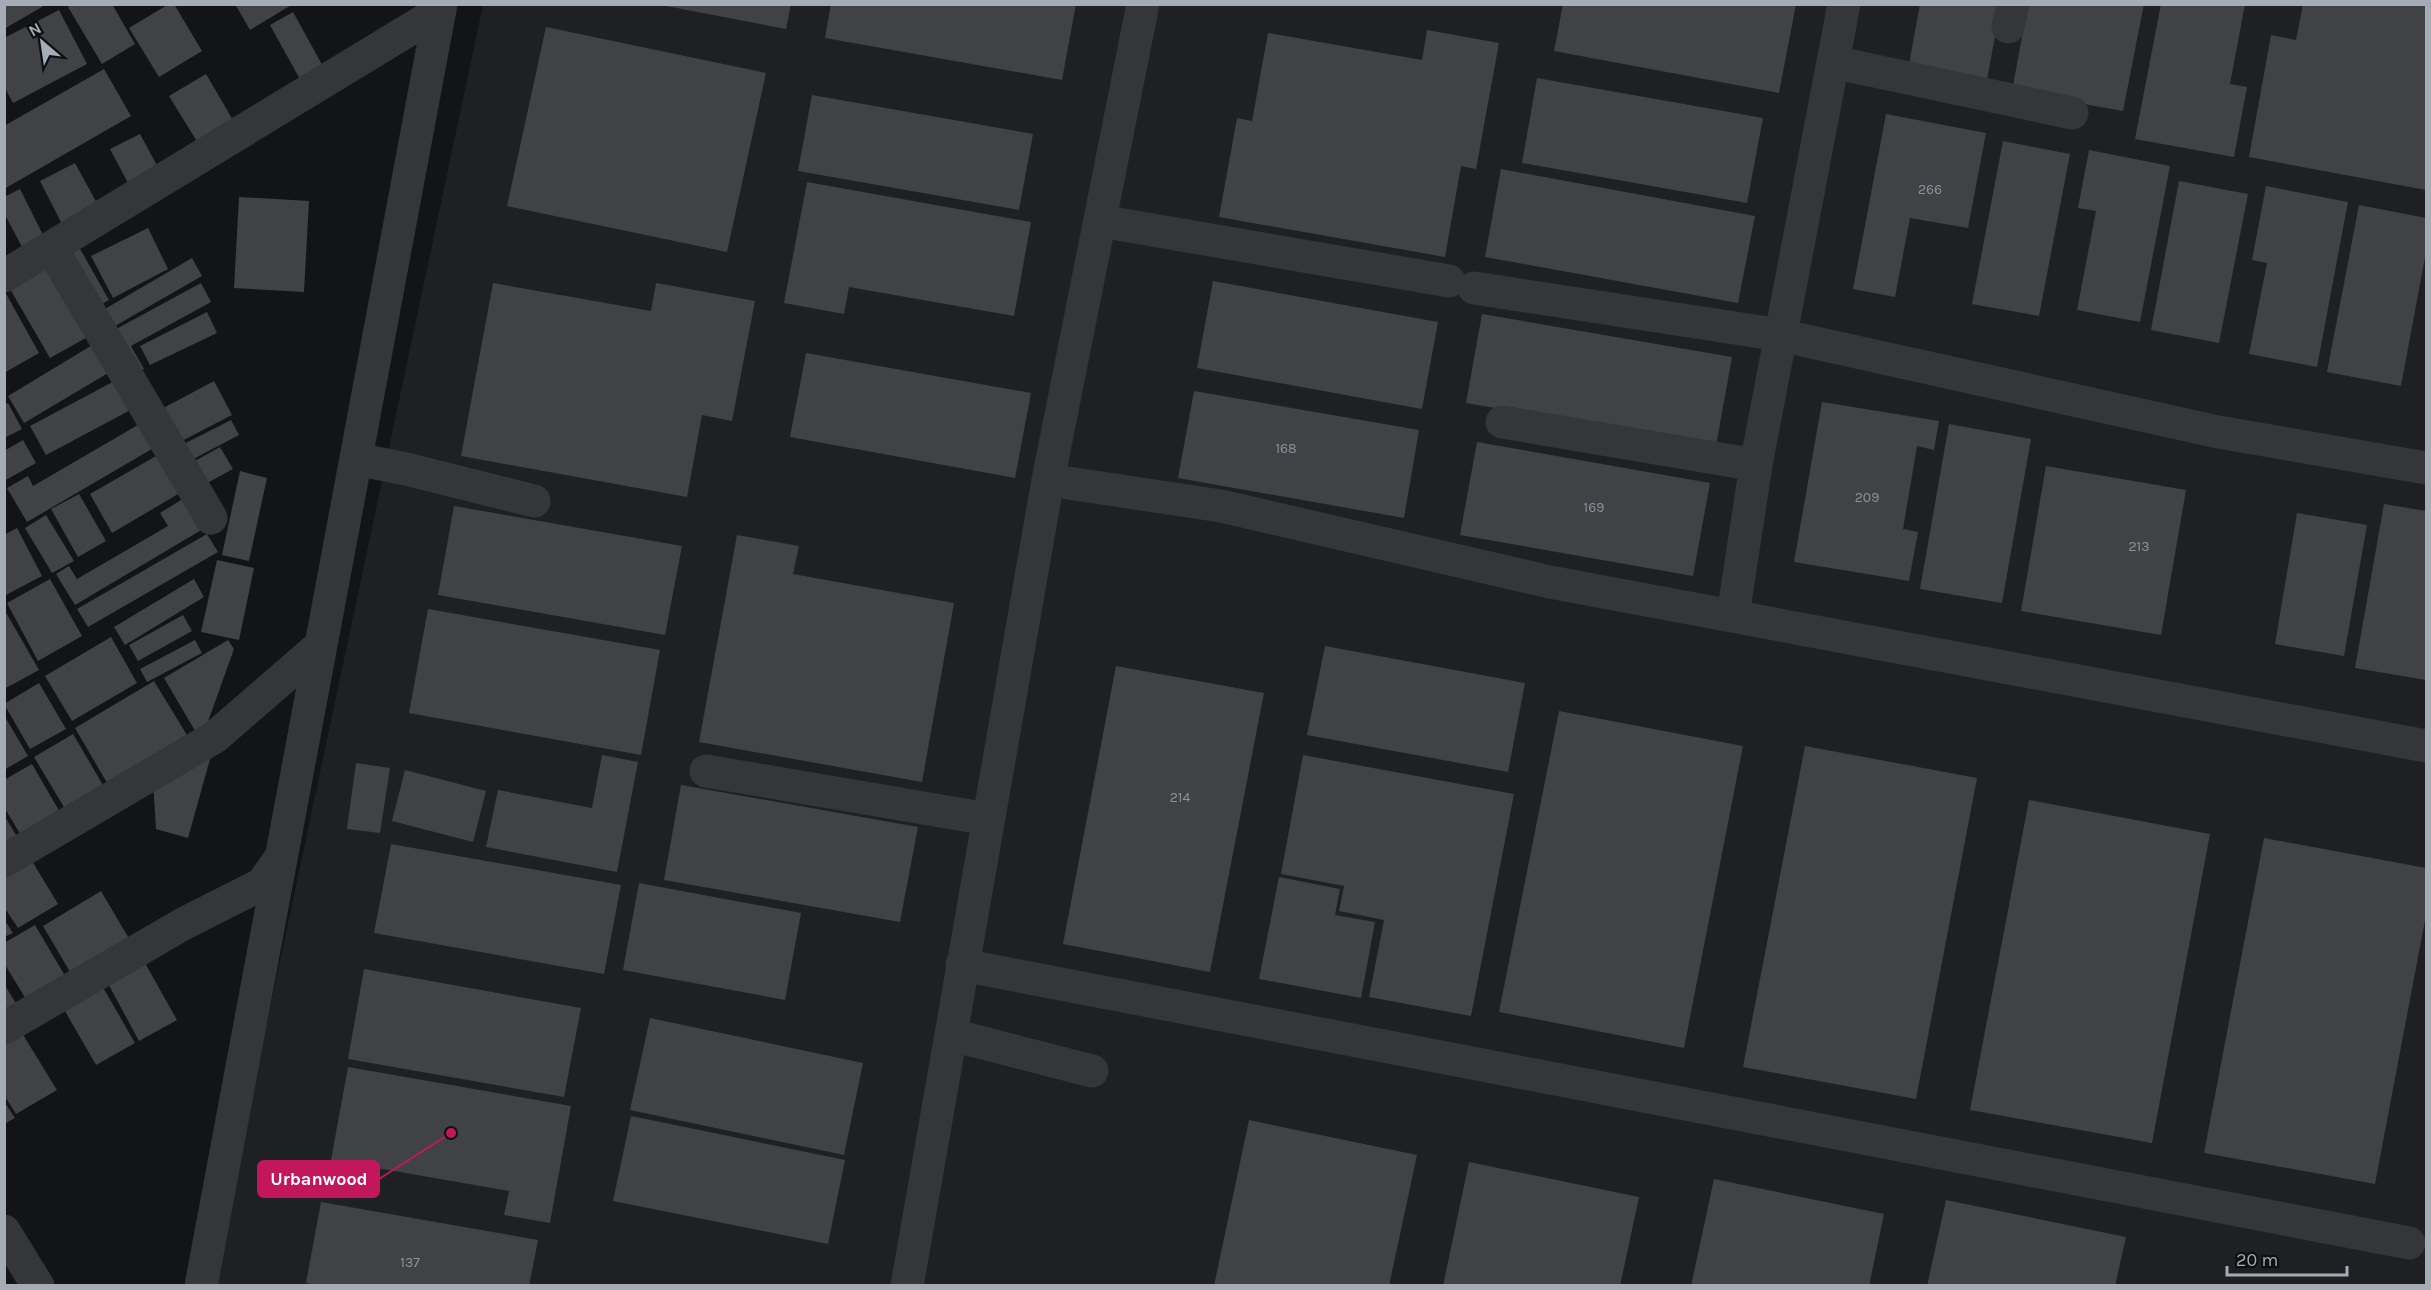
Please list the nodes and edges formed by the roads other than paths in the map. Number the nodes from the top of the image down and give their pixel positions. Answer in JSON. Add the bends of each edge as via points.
{"nodes":[{"id":1,"x":1143,"y":4,"type":"edge"},
{"id":2,"x":1844,"y":4,"type":"edge"},
{"id":3,"x":441,"y":8,"type":"edge"},
{"id":4,"x":1833,"y":62,"type":"junction"},
{"id":5,"x":2072,"y":113,"type":"dead end"},
{"id":6,"x":1100,"y":221,"type":"junction"},
{"id":7,"x":52,"y":249,"type":"junction"},
{"id":8,"x":6,"y":271,"type":"edge"},
{"id":9,"x":1780,"y":335,"type":"junction"},
{"id":10,"x":1502,"y":422,"type":"dead end"},
{"id":11,"x":356,"y":459,"type":"junction"},
{"id":12,"x":1756,"y":465,"type":"junction"},
{"id":13,"x":2427,"y":468,"type":"edge"},
{"id":14,"x":1048,"y":480,"type":"junction"},
{"id":15,"x":534,"y":501,"type":"dead end"},
{"id":16,"x":212,"y":518,"type":"dead end"},
{"id":17,"x":1733,"y":615,"type":"junction"},
{"id":18,"x":321,"y":645,"type":"junction"},
{"id":19,"x":2427,"y":746,"type":"edge"},
{"id":20,"x":706,"y":771,"type":"dead end"},
{"id":21,"x":988,"y":819,"type":"junction"},
{"id":22,"x":282,"y":856,"type":"junction"},
{"id":23,"x":4,"y":861,"type":"edge"},
{"id":24,"x":962,"y":965,"type":"junction"},
{"id":25,"x":4,"y":1028,"type":"edge"},
{"id":26,"x":952,"y":1035,"type":"junction"},
{"id":27,"x":1092,"y":1071,"type":"dead end"},
{"id":28,"x":4,"y":1232,"type":"edge"},
{"id":29,"x":2409,"y":1243,"type":"dead end"},
{"id":30,"x":38,"y":1286,"type":"edge"},
{"id":31,"x":201,"y":1286,"type":"edge"},
{"id":32,"x":907,"y":1286,"type":"edge"}],
"edges":[{"from":1,"to":6,"type":"street"},
{"from":2,"to":4,"type":"street"},
{"from":3,"to":7,"type":"street"},
{"from":3,"to":11,"type":"street"},
{"from":4,"to":5,"type":"street"},
{"from":4,"to":9,"type":"street"},
{"from":6,"to":9,"type":"street","via":[[1461,285]]},
{"from":6,"to":14,"type":"street"},
{"from":7,"to":8,"type":"street"},
{"from":7,"to":16,"type":"street"},
{"from":9,"to":12,"type":"street"},
{"from":9,"to":13,"type":"street","via":[[2218,432]]},
{"from":10,"to":12,"type":"street"},
{"from":11,"to":15,"type":"street"},
{"from":11,"to":18,"type":"street"},
{"from":12,"to":17,"type":"street"},
{"from":14,"to":17,"type":"street","via":[[1221,506],[1550,582]]},
{"from":14,"to":21,"type":"street"},
{"from":17,"to":19,"type":"street"},
{"from":18,"to":22,"type":"street"},
{"from":18,"to":23,"type":"street","via":[[215,737]]},
{"from":20,"to":21,"type":"street"},
{"from":21,"to":24,"type":"street"},
{"from":22,"to":25,"type":"street","via":[[262,884],[183,924]]},
{"from":22,"to":31,"type":"street"},
{"from":24,"to":26,"type":"street"},
{"from":24,"to":29,"type":"street"},
{"from":26,"to":27,"type":"street"},
{"from":26,"to":32,"type":"street"},
{"from":28,"to":30,"type":"street"}]}
